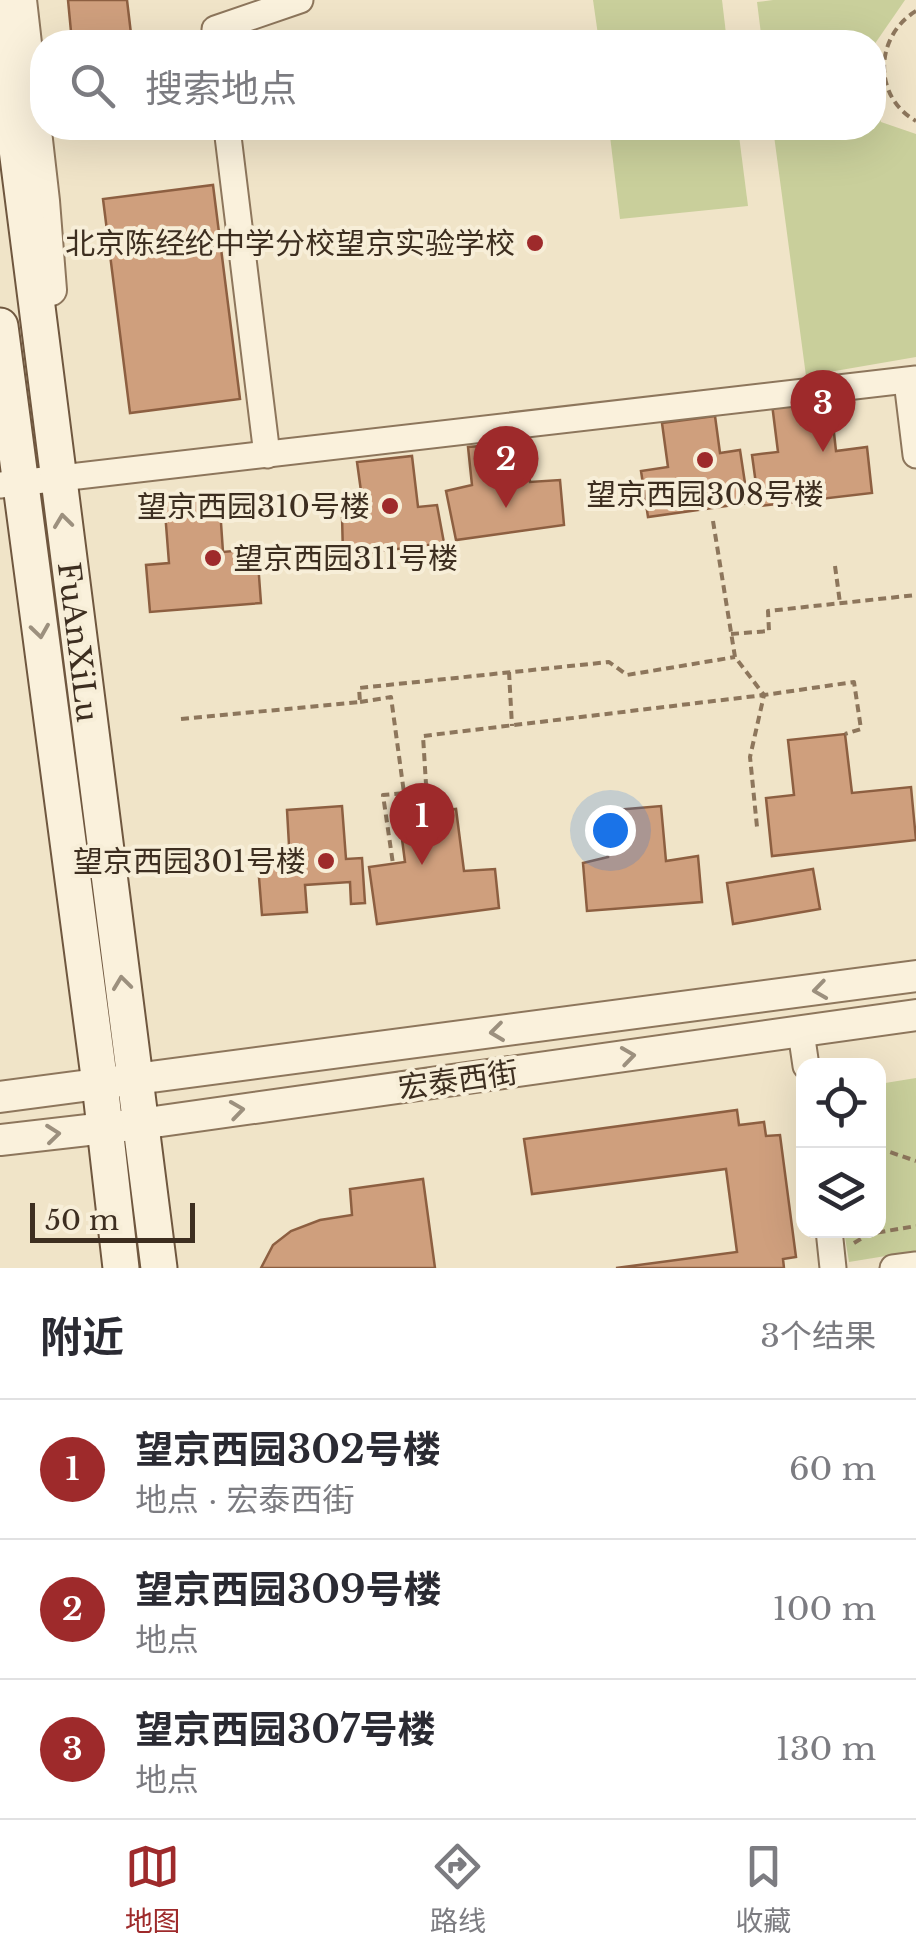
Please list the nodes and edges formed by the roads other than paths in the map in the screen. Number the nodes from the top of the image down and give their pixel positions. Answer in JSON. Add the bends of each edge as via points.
{"nodes":[{"id":1,"x":20,"y":0,"type":"edge"},
{"id":2,"x":300,"y":0,"type":"edge"},
{"id":3,"x":0,"y":15,"type":"edge"},
{"id":4,"x":215,"y":30,"type":"edge"},
{"id":5,"x":30,"y":84,"type":"edge"},
{"id":6,"x":37,"y":140,"type":"edge"},
{"id":7,"x":228,"y":140,"type":"edge"},
{"id":8,"x":0,"y":326,"type":"edge"},
{"id":9,"x":911,"y":380,"type":"edge"},
{"id":10,"x":267,"y":455,"type":"junction"},
{"id":11,"x":916,"y":455,"type":"edge"},
{"id":12,"x":66,"y":478,"type":"junction"},
{"id":13,"x":10,"y":484,"type":"edge"},
{"id":14,"x":916,"y":976,"type":"edge"},
{"id":15,"x":916,"y":1016,"type":"edge"},
{"id":16,"x":801,"y":1032,"type":"junction"},
{"id":17,"x":805,"y":1058,"type":"edge"},
{"id":18,"x":118,"y":1082,"type":"junction"},
{"id":19,"x":0,"y":1097,"type":"edge"},
{"id":20,"x":123,"y":1126,"type":"junction"},
{"id":21,"x":0,"y":1140,"type":"edge"},
{"id":22,"x":916,"y":1265,"type":"edge"},
{"id":23,"x":121,"y":1268,"type":"edge"},
{"id":24,"x":159,"y":1268,"type":"edge"},
{"id":25,"x":894,"y":1268,"type":"edge"}],
"edges":[{"from":1,"to":5,"type":"street"},
{"from":2,"to":4,"type":"street"},
{"from":3,"to":12,"type":"main road","name":"FuAnXiLu"},
{"from":6,"to":12,"type":"street"},
{"from":7,"to":10,"type":"street"},
{"from":8,"to":13,"type":"main road","name":"FuAnXiLu"},
{"from":9,"to":10,"type":"street"},
{"from":9,"to":11,"type":"street"},
{"from":10,"to":12,"type":"street"},
{"from":12,"to":13,"type":"street"},
{"from":18,"to":12,"type":"main road","name":"FuAnXiLu","one_way":true},
{"from":13,"to":18,"type":"main road","name":"FuAnXiLu","one_way":true},
{"from":14,"to":18,"type":"street","name":"宏泰西街","one_way":true},
{"from":15,"to":16,"type":"street","name":"宏泰西街"},
{"from":16,"to":17,"type":"street"},
{"from":20,"to":16,"type":"street","name":"宏泰西街","one_way":true},
{"from":18,"to":19,"type":"street","name":"宏泰西街"},
{"from":18,"to":20,"type":"main road","name":"FuAnXiLu"},
{"from":21,"to":20,"type":"street","name":"宏泰西街","one_way":true},
{"from":20,"to":23,"type":"main road","name":"FuAnXiLu"},
{"from":20,"to":24,"type":"main road","name":"FuAnXiLu"},
{"from":22,"to":25,"type":"street"}]}
